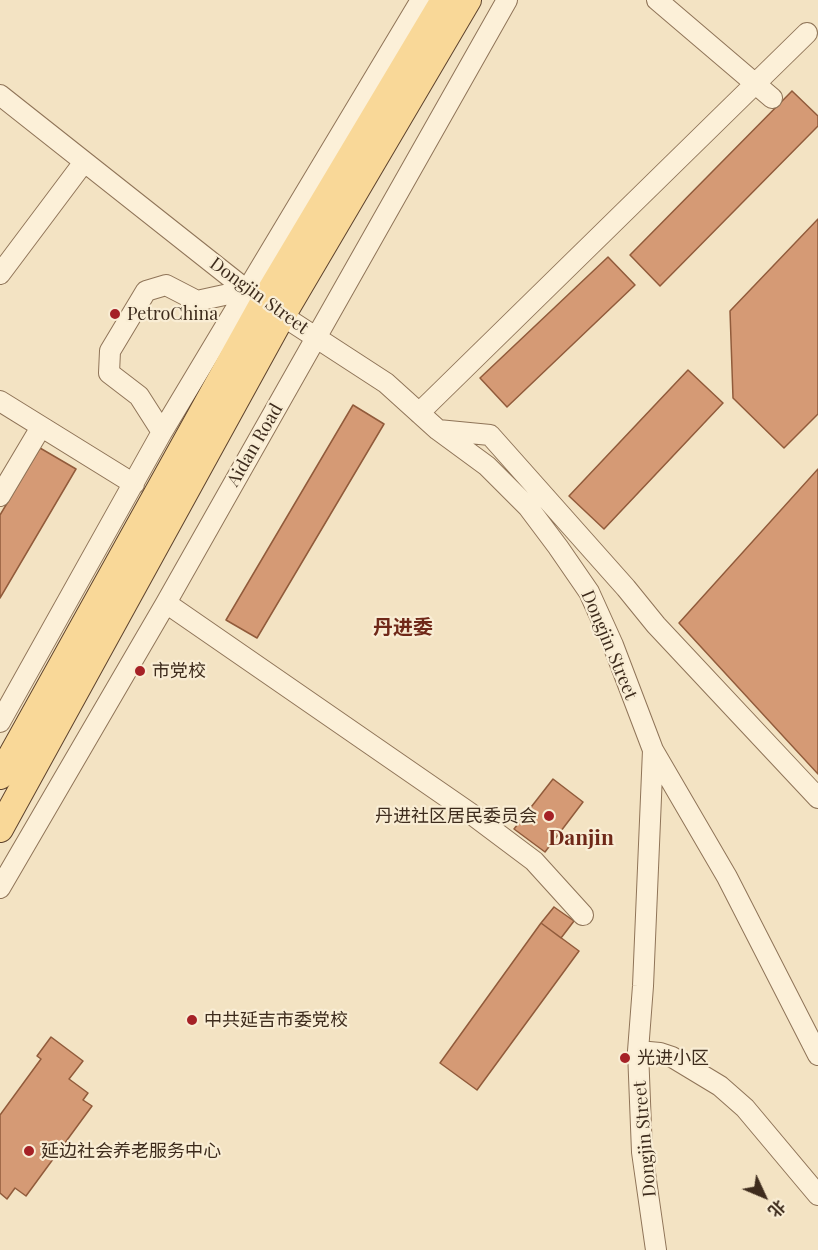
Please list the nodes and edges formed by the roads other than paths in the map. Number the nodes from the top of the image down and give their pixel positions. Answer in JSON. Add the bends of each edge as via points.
{"nodes":[{"id":1,"x":421,"y":0,"type":"edge"},
{"id":2,"x":444,"y":0,"type":"edge"},
{"id":3,"x":468,"y":0,"type":"edge"},
{"id":4,"x":507,"y":0,"type":"edge"},
{"id":5,"x":657,"y":0,"type":"edge"},
{"id":6,"x":807,"y":33,"type":"dead end"},
{"id":7,"x":757,"y":83,"type":"junction"},
{"id":8,"x":0,"y":95,"type":"edge"},
{"id":9,"x":772,"y":98,"type":"dead end"},
{"id":10,"x":84,"y":162,"type":"junction"},
{"id":11,"x":0,"y":274,"type":"edge"},
{"id":12,"x":264,"y":303,"type":"junction"},
{"id":13,"x":316,"y":338,"type":"junction"},
{"id":14,"x":0,"y":401,"type":"edge"},
{"id":15,"x":419,"y":413,"type":"junction"},
{"id":16,"x":41,"y":427,"type":"junction"},
{"id":17,"x":438,"y":430,"type":"junction"},
{"id":18,"x":162,"y":432,"type":"junction"},
{"id":19,"x":134,"y":484,"type":"junction"},
{"id":20,"x":0,"y":496,"type":"edge"},
{"id":21,"x":166,"y":603,"type":"junction"},
{"id":22,"x":0,"y":722,"type":"edge"},
{"id":23,"x":653,"y":750,"type":"junction"},
{"id":24,"x":0,"y":776,"type":"edge"},
{"id":25,"x":818,"y":798,"type":"edge"},
{"id":26,"x":0,"y":829,"type":"edge"},
{"id":27,"x":0,"y":888,"type":"edge"},
{"id":28,"x":583,"y":915,"type":"dead end"},
{"id":29,"x":638,"y":1051,"type":"junction"},
{"id":30,"x":818,"y":1055,"type":"edge"},
{"id":31,"x":818,"y":1195,"type":"edge"},
{"id":32,"x":657,"y":1250,"type":"edge"}],
"edges":[{"from":1,"to":12,"type":"street","name":"Aidan Road"},
{"from":2,"to":12,"type":"main road","name":"Aidan Road"},
{"from":3,"to":12,"type":"main road","name":"Aidan Road"},
{"from":4,"to":13,"type":"street","name":"Aidan Road"},
{"from":5,"to":7,"type":"street"},
{"from":6,"to":7,"type":"street"},
{"from":7,"to":9,"type":"street"},
{"from":7,"to":15,"type":"street"},
{"from":8,"to":10,"type":"street","name":"Dongjin Street"},
{"from":10,"to":11,"type":"street"},
{"from":10,"to":12,"type":"street","name":"Dongjin Street"},
{"from":12,"to":13,"type":"street","name":"Dongjin Street"},
{"from":12,"to":18,"type":"street","name":"Aidan Road"},
{"from":12,"to":18,"type":"street","via":[[198,301],[166,285],[146,291],[110,351],[109,373],[139,396]]},
{"from":12,"to":24,"type":"main road","name":"Aidan Road"},
{"from":12,"to":26,"type":"main road","name":"Aidan Road"},
{"from":13,"to":15,"type":"street","name":"Dongjin Street","via":[[386,383]]},
{"from":13,"to":21,"type":"street","name":"Aidan Road"},
{"from":14,"to":16,"type":"street"},
{"from":15,"to":17,"type":"street","name":"Dongjin Street"},
{"from":16,"to":19,"type":"street"},
{"from":16,"to":20,"type":"street"},
{"from":17,"to":23,"type":"street","name":"Dongjin Street","via":[[487,466],[528,507],[577,574],[613,645]]},
{"from":17,"to":25,"type":"street","via":[[490,435],[656,625]]},
{"from":18,"to":19,"type":"street","name":"Aidan Road"},
{"from":19,"to":22,"type":"street","name":"Aidan Road"},
{"from":21,"to":27,"type":"street","name":"Aidan Road"},
{"from":21,"to":28,"type":"street","via":[[470,813],[534,861]]},
{"from":23,"to":29,"type":"street","name":"Dongjin Street"},
{"from":23,"to":30,"type":"street","via":[[727,877]]},
{"from":29,"to":31,"type":"street","via":[[672,1057],[720,1086],[745,1108]]},
{"from":29,"to":32,"type":"street","name":"Dongjin Street","via":[[642,1152]]}]}
